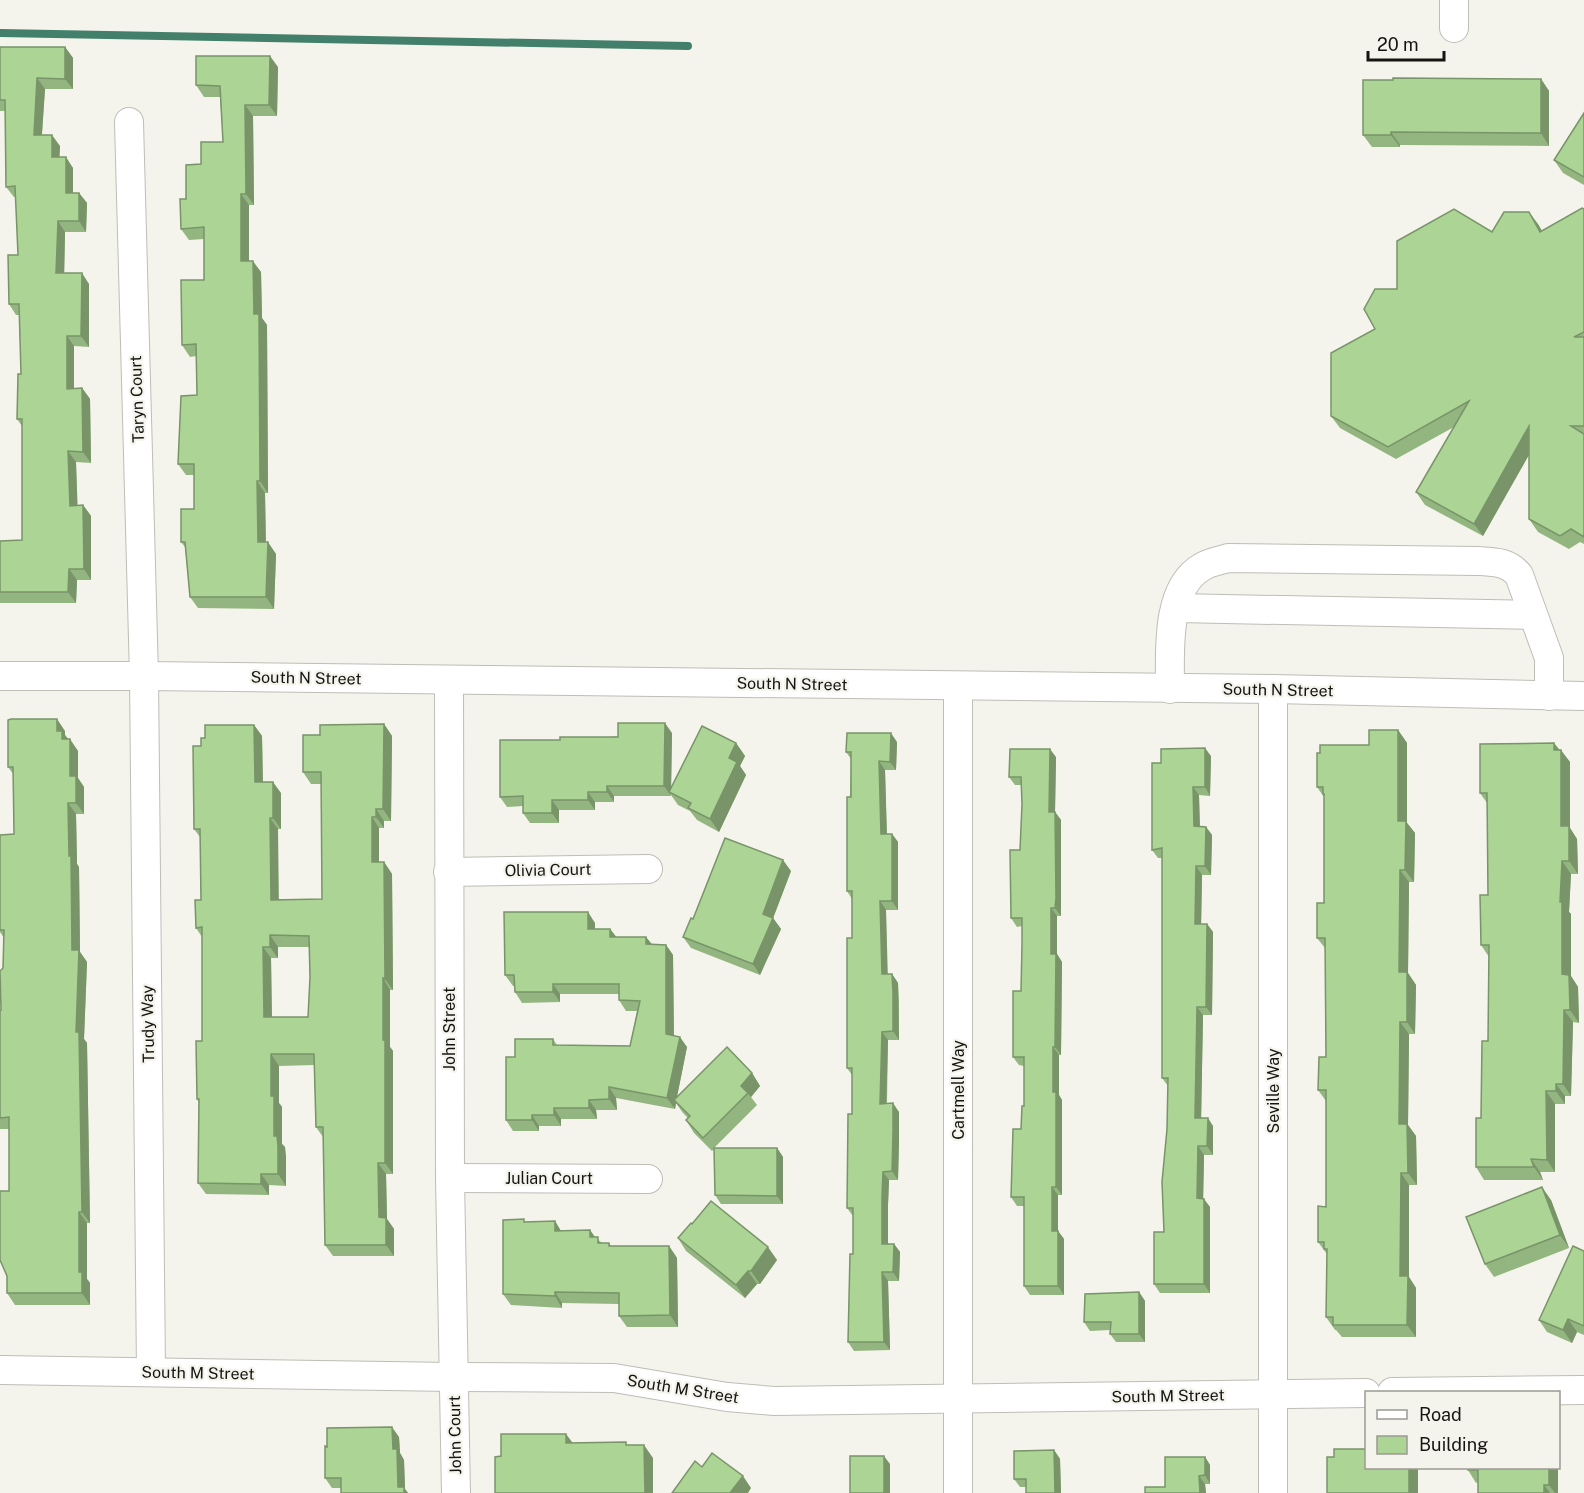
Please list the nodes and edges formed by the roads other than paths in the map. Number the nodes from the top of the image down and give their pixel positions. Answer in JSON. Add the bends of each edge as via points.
{"nodes":[{"id":1,"x":1455,"y":0,"type":"edge"},
{"id":2,"x":1454,"y":28,"type":"dead end"},
{"id":3,"x":129,"y":122,"type":"dead end"},
{"id":4,"x":1176,"y":608,"type":"junction"},
{"id":5,"x":1533,"y":615,"type":"junction"},
{"id":6,"x":0,"y":676,"type":"edge"},
{"id":7,"x":144,"y":676,"type":"junction"},
{"id":8,"x":449,"y":680,"type":"junction"},
{"id":9,"x":958,"y":686,"type":"junction"},
{"id":10,"x":1170,"y":689,"type":"junction"},
{"id":11,"x":1273,"y":690,"type":"junction"},
{"id":12,"x":1549,"y":696,"type":"junction"},
{"id":13,"x":1584,"y":696,"type":"edge"},
{"id":14,"x":648,"y":869,"type":"dead end"},
{"id":15,"x":448,"y":872,"type":"junction"},
{"id":16,"x":450,"y":1178,"type":"junction"},
{"id":17,"x":648,"y":1179,"type":"dead end"},
{"id":18,"x":0,"y":1370,"type":"edge"},
{"id":19,"x":151,"y":1372,"type":"junction"},
{"id":20,"x":453,"y":1377,"type":"junction"},
{"id":21,"x":1584,"y":1390,"type":"edge"},
{"id":22,"x":1488,"y":1391,"type":"edge"},
{"id":23,"x":1365,"y":1393,"type":"edge"},
{"id":24,"x":1272,"y":1394,"type":"junction"},
{"id":25,"x":958,"y":1399,"type":"junction"},
{"id":26,"x":456,"y":1493,"type":"edge"},
{"id":27,"x":958,"y":1493,"type":"edge"},
{"id":28,"x":1273,"y":1493,"type":"edge"}],
"edges":[{"from":1,"to":2,"type":"street"},
{"from":3,"to":7,"type":"street","name":"Taryn Court"},
{"from":4,"to":5,"type":"street"},
{"from":4,"to":5,"type":"street","via":[[1192,574],[1228,558],[1478,561],[1512,567],[1520,575]]},
{"from":4,"to":10,"type":"street","via":[[1171,630]]},
{"from":5,"to":12,"type":"street","via":[[1549,658]]},
{"from":6,"to":7,"type":"street","name":"South N Street"},
{"from":7,"to":8,"type":"street","name":"South N Street"},
{"from":7,"to":19,"type":"street","name":"Trudy Way"},
{"from":8,"to":9,"type":"street","name":"South N Street"},
{"from":8,"to":15,"type":"street","name":"John Street"},
{"from":9,"to":10,"type":"street","name":"South N Street"},
{"from":9,"to":25,"type":"street","name":"Cartmell Way"},
{"from":10,"to":11,"type":"street","name":"South N Street"},
{"from":11,"to":12,"type":"street","name":"South N Street"},
{"from":11,"to":24,"type":"street","name":"Seville Way"},
{"from":12,"to":13,"type":"street","name":"South N Street"},
{"from":14,"to":15,"type":"street","name":"Olivia Court"},
{"from":15,"to":16,"type":"street","name":"John Street"},
{"from":16,"to":17,"type":"street","name":"Julian Court"},
{"from":16,"to":20,"type":"street","name":"John Street"},
{"from":18,"to":19,"type":"street","name":"South M Street"},
{"from":19,"to":20,"type":"street","name":"South M Street"},
{"from":20,"to":25,"type":"street","name":"South M Street","via":[[615,1378],[774,1401]]},
{"from":20,"to":26,"type":"street","name":"John Court"},
{"from":21,"to":22,"type":"street"},
{"from":23,"to":24,"type":"street","name":"South M Street"},
{"from":24,"to":25,"type":"street","name":"South M Street"},
{"from":24,"to":28,"type":"street","name":"Seville Way"},
{"from":25,"to":27,"type":"street","name":"Cartmell Way"}]}
